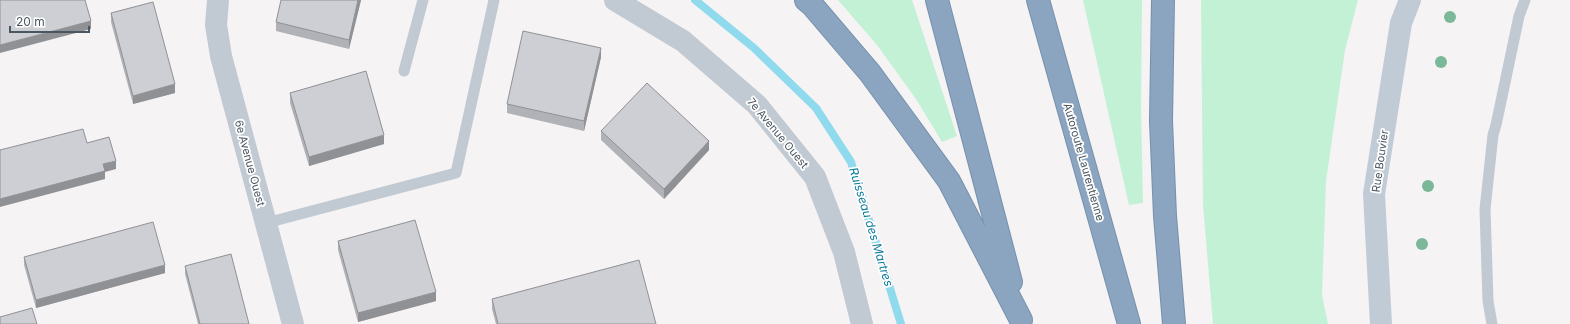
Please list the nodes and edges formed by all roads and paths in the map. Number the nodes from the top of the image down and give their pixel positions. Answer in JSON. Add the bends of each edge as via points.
{"nodes":[{"id":1,"x":218,"y":0,"type":"edge"},
{"id":2,"x":423,"y":0,"type":"edge"},
{"id":3,"x":494,"y":0,"type":"edge"},
{"id":4,"x":615,"y":0,"type":"edge"},
{"id":5,"x":806,"y":0,"type":"edge"},
{"id":6,"x":937,"y":0,"type":"edge"},
{"id":7,"x":1038,"y":0,"type":"edge"},
{"id":8,"x":1163,"y":0,"type":"edge"},
{"id":9,"x":1410,"y":0,"type":"edge"},
{"id":10,"x":1524,"y":0,"type":"edge"},
{"id":11,"x":404,"y":71,"type":"dead end"},
{"id":12,"x":266,"y":223,"type":"junction"},
{"id":13,"x":1021,"y":322,"type":"edge"},
{"id":14,"x":293,"y":324,"type":"edge"},
{"id":15,"x":862,"y":324,"type":"edge"},
{"id":16,"x":1129,"y":324,"type":"edge"},
{"id":17,"x":1174,"y":324,"type":"edge"},
{"id":18,"x":1381,"y":324,"type":"edge"},
{"id":19,"x":1492,"y":324,"type":"edge"}],
"edges":[{"from":1,"to":12,"type":"street","name":"6e Avenue Ouest","via":[[216,25],[221,56]]},
{"from":2,"to":11,"type":"lane"},
{"from":3,"to":12,"type":"lane","via":[[456,173]]},
{"from":4,"to":15,"type":"street","name":"7e Avenue Ouest","via":[[683,41],[757,106],[815,177],[844,252]]},
{"from":5,"to":13,"type":"highway","via":[[870,73],[949,181]]},
{"from":6,"to":13,"type":"highway"},
{"from":7,"to":16,"type":"highway","name":"Autoroute Laurentienne"},
{"from":8,"to":17,"type":"highway","via":[[1161,121],[1165,216]]},
{"from":9,"to":18,"type":"street","name":"Rue Bouvier","via":[[1401,23],[1374,194]]},
{"from":10,"to":19,"type":"lane","via":[[1493,135],[1485,209],[1488,301]]},
{"from":12,"to":14,"type":"street","name":"6e Avenue Ouest"}]}
